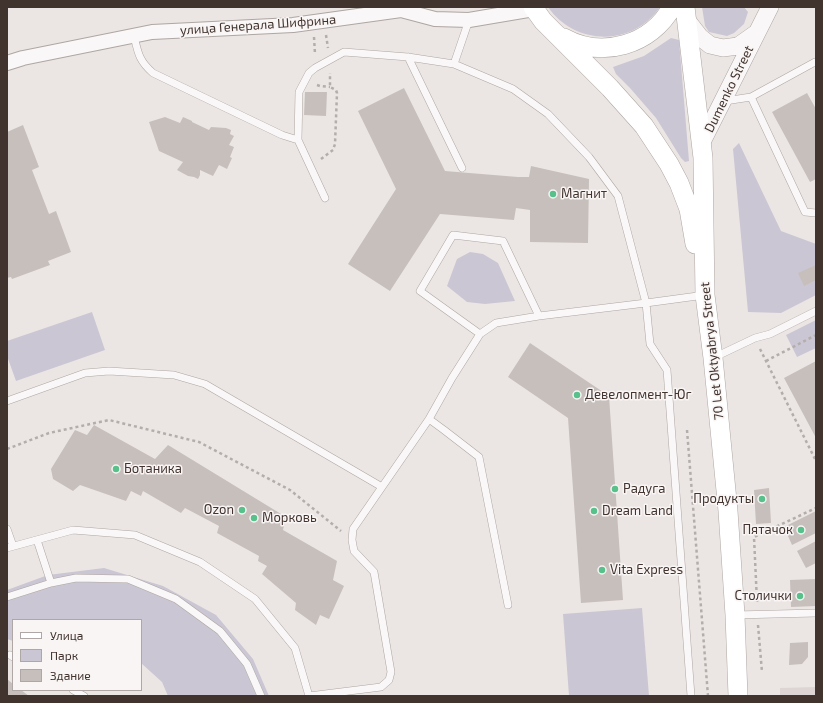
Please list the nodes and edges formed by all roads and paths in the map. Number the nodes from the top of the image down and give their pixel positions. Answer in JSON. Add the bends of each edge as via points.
{"nodes":[{"id":1,"x":770,"y":7,"type":"edge"},
{"id":2,"x":533,"y":8,"type":"edge"},
{"id":3,"x":398,"y":9,"type":"edge"},
{"id":4,"x":681,"y":11,"type":"edge"},
{"id":5,"x":469,"y":20,"type":"junction"},
{"id":6,"x":325,"y":21,"type":"junction"},
{"id":7,"x":554,"y":32,"type":"junction"},
{"id":8,"x":756,"y":34,"type":"junction"},
{"id":9,"x":134,"y":36,"type":"junction"},
{"id":10,"x":408,"y":57,"type":"junction"},
{"id":11,"x":329,"y":60,"type":"junction"},
{"id":12,"x":816,"y":60,"type":"edge"},
{"id":13,"x":7,"y":63,"type":"edge"},
{"id":14,"x":454,"y":64,"type":"junction"},
{"id":15,"x":751,"y":97,"type":"junction"},
{"id":16,"x":723,"y":101,"type":"junction"},
{"id":17,"x":298,"y":140,"type":"junction"},
{"id":18,"x":702,"y":151,"type":"junction"},
{"id":19,"x":310,"y":165,"type":"junction"},
{"id":20,"x":462,"y":168,"type":"dead end"},
{"id":21,"x":674,"y":174,"type":"junction"},
{"id":22,"x":325,"y":198,"type":"dead end"},
{"id":23,"x":816,"y":213,"type":"edge"},
{"id":24,"x":705,"y":295,"type":"junction"},
{"id":25,"x":646,"y":303,"type":"junction"},
{"id":26,"x":816,"y":312,"type":"edge"},
{"id":27,"x":539,"y":316,"type":"junction"},
{"id":28,"x":480,"y":334,"type":"junction"},
{"id":29,"x":816,"y":336,"type":"edge"},
{"id":30,"x":754,"y":338,"type":"junction"},
{"id":31,"x":713,"y":358,"type":"junction"},
{"id":32,"x":766,"y":361,"type":"junction"},
{"id":33,"x":7,"y":401,"type":"edge"},
{"id":34,"x":429,"y":419,"type":"junction"},
{"id":35,"x":687,"y":430,"type":"dead end"},
{"id":36,"x":7,"y":449,"type":"edge"},
{"id":37,"x":816,"y":461,"type":"edge"},
{"id":38,"x":382,"y":487,"type":"junction"},
{"id":39,"x":816,"y":508,"type":"edge"},
{"id":40,"x":7,"y":529,"type":"edge"},
{"id":41,"x":37,"y":540,"type":"junction"},
{"id":42,"x":352,"y":540,"type":"junction"},
{"id":43,"x":10,"y":547,"type":"edge"},
{"id":44,"x":51,"y":583,"type":"junction"},
{"id":45,"x":7,"y":597,"type":"edge"},
{"id":46,"x":508,"y":605,"type":"dead end"},
{"id":47,"x":816,"y":613,"type":"edge"},
{"id":48,"x":735,"y":615,"type":"junction"},
{"id":49,"x":757,"y":615,"type":"junction"},
{"id":50,"x":762,"y":672,"type":"dead end"},
{"id":51,"x":75,"y":691,"type":"edge"},
{"id":52,"x":84,"y":696,"type":"edge"},
{"id":53,"x":261,"y":696,"type":"edge"},
{"id":54,"x":691,"y":696,"type":"edge"},
{"id":55,"x":708,"y":696,"type":"edge"},
{"id":56,"x":738,"y":696,"type":"edge"}],
"edges":[{"from":1,"to":8,"type":"street","name":"Dumenko Street"},
{"from":2,"to":5,"type":"street","name":"улица Генерала Шифрина"},
{"from":2,"to":7,"type":"main road"},
{"from":3,"to":5,"type":"street","name":"улица Генерала Шифрина","via":[[435,19]]},
{"from":3,"to":6,"type":"street","name":"улица Генерала Шифрина"},
{"from":4,"to":7,"type":"main road","via":[[650,32],[622,46],[590,47],[575,43]]},
{"from":4,"to":8,"type":"street","name":"Dumenko Street","via":[[700,37],[710,45],[723,48],[738,46]]},
{"from":4,"to":18,"type":"main road","name":"70 Let Oktyabrya Street"},
{"from":5,"to":14,"type":"lane"},
{"from":6,"to":9,"type":"street","name":"улица Генерала Шифрина","via":[[152,32]]},
{"from":6,"to":11,"type":"path"},
{"from":7,"to":21,"type":"main road","via":[[644,126]]},
{"from":8,"to":16,"type":"street","name":"Dumenko Street"},
{"from":9,"to":13,"type":"street","name":"улица Генерала Шифрина"},
{"from":9,"to":17,"type":"lane","via":[[144,65],[153,73],[282,135]]},
{"from":10,"to":11,"type":"lane","via":[[344,52]]},
{"from":10,"to":14,"type":"lane"},
{"from":10,"to":20,"type":"lane"},
{"from":11,"to":17,"type":"lane","via":[[309,73],[299,92]]},
{"from":11,"to":19,"type":"path","via":[[330,87],[337,93],[335,144],[333,150]]},
{"from":12,"to":15,"type":"lane"},
{"from":14,"to":25,"type":"lane","via":[[512,89],[548,114],[589,157],[618,196]]},
{"from":15,"to":16,"type":"lane"},
{"from":15,"to":23,"type":"lane","via":[[805,212]]},
{"from":16,"to":18,"type":"street","name":"Dumenko Street"},
{"from":17,"to":19,"type":"lane"},
{"from":18,"to":21,"type":"main road","via":[[693,175],[684,177]]},
{"from":18,"to":24,"type":"main road","name":"70 Let Oktyabrya Street"},
{"from":19,"to":22,"type":"lane"},
{"from":21,"to":24,"type":"main road","via":[[689,209]]},
{"from":24,"to":25,"type":"lane"},
{"from":24,"to":31,"type":"main road","name":"70 Let Oktyabrya Street"},
{"from":25,"to":27,"type":"lane"},
{"from":25,"to":54,"type":"lane","via":[[650,344],[667,370]]},
{"from":26,"to":30,"type":"lane","via":[[770,334]]},
{"from":27,"to":28,"type":"lane","via":[[496,323]]},
{"from":27,"to":28,"type":"lane","via":[[503,241],[453,235],[420,291]]},
{"from":28,"to":34,"type":"lane"},
{"from":29,"to":32,"type":"path"},
{"from":30,"to":31,"type":"lane"},
{"from":30,"to":32,"type":"path"},
{"from":31,"to":48,"type":"main road","name":"70 Let Oktyabrya Street"},
{"from":32,"to":37,"type":"path"},
{"from":33,"to":38,"type":"lane","via":[[86,373],[109,371],[174,375],[204,384]]},
{"from":34,"to":38,"type":"lane"},
{"from":34,"to":46,"type":"lane","via":[[479,457]]},
{"from":35,"to":55,"type":"path"},
{"from":36,"to":42,"type":"path","via":[[49,432],[109,420],[199,442],[290,490]]},
{"from":38,"to":42,"type":"lane","via":[[353,529]]},
{"from":39,"to":49,"type":"path","via":[[754,538]]},
{"from":40,"to":43,"type":"lane"},
{"from":41,"to":42,"type":"lane","via":[[73,530],[135,535],[200,562],[255,600],[295,648],[309,696],[381,687],[389,680],[391,672],[374,572],[354,552]]},
{"from":41,"to":43,"type":"lane"},
{"from":41,"to":44,"type":"lane"},
{"from":44,"to":45,"type":"lane"},
{"from":44,"to":53,"type":"lane","via":[[76,578],[128,579],[176,599],[220,631],[247,664]]},
{"from":47,"to":49,"type":"lane"},
{"from":48,"to":49,"type":"lane"},
{"from":48,"to":56,"type":"main road","name":"70 Let Oktyabrya Street"},
{"from":49,"to":50,"type":"path"},
{"from":51,"to":52,"type":"lane"}]}
